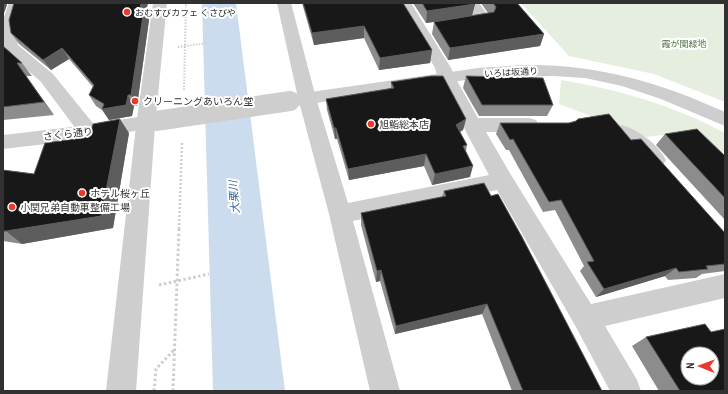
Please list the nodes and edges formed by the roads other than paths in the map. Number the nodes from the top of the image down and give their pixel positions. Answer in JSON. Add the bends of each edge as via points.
{"nodes":[{"id":1,"x":16,"y":3,"type":"edge"},
{"id":2,"x":160,"y":3,"type":"edge"},
{"id":3,"x":284,"y":3,"type":"edge"},
{"id":4,"x":404,"y":3,"type":"edge"},
{"id":5,"x":471,"y":3,"type":"edge"},
{"id":6,"x":434,"y":28,"type":"junction"},
{"id":7,"x":447,"y":79,"type":"junction"},
{"id":8,"x":299,"y":100,"type":"junction"},
{"id":9,"x":725,"y":120,"type":"edge"},
{"id":10,"x":150,"y":122,"type":"junction"},
{"id":11,"x":472,"y":124,"type":"junction"},
{"id":12,"x":548,"y":125,"type":"edge"},
{"id":13,"x":89,"y":132,"type":"junction"},
{"id":14,"x":622,"y":132,"type":"edge"},
{"id":15,"x":3,"y":142,"type":"edge"},
{"id":16,"x":668,"y":172,"type":"edge"},
{"id":17,"x":503,"y":181,"type":"junction"},
{"id":18,"x":340,"y":214,"type":"junction"},
{"id":19,"x":725,"y":286,"type":"edge"},
{"id":20,"x":585,"y":318,"type":"junction"},
{"id":21,"x":121,"y":391,"type":"edge"},
{"id":22,"x":385,"y":391,"type":"edge"},
{"id":23,"x":626,"y":391,"type":"edge"}],
"edges":[{"from":1,"to":13,"type":"street","via":[[7,31],[10,47],[47,78]]},
{"from":2,"to":10,"type":"street","via":[[148,110]]},
{"from":3,"to":8,"type":"street"},
{"from":4,"to":6,"type":"street"},
{"from":5,"to":6,"type":"street","via":[[485,20]]},
{"from":6,"to":7,"type":"street"},
{"from":7,"to":8,"type":"street","name":"いろは坂通り"},
{"from":7,"to":9,"type":"street","name":"いろは坂通り","via":[[484,72],[564,70],[602,76],[647,89]]},
{"from":7,"to":11,"type":"street"},
{"from":8,"to":10,"type":"street","name":"さくら通り","bridge":true},
{"from":8,"to":18,"type":"street"},
{"from":10,"to":13,"type":"street","name":"さくら通り"},
{"from":10,"to":21,"type":"street","via":[[145,138]]},
{"from":11,"to":12,"type":"street"},
{"from":11,"to":17,"type":"street"},
{"from":13,"to":15,"type":"street","name":"さくら通り"},
{"from":14,"to":16,"type":"street","via":[[642,143]]},
{"from":17,"to":18,"type":"street"},
{"from":17,"to":20,"type":"street"},
{"from":18,"to":22,"type":"street"},
{"from":19,"to":20,"type":"street"},
{"from":20,"to":23,"type":"street"}]}
